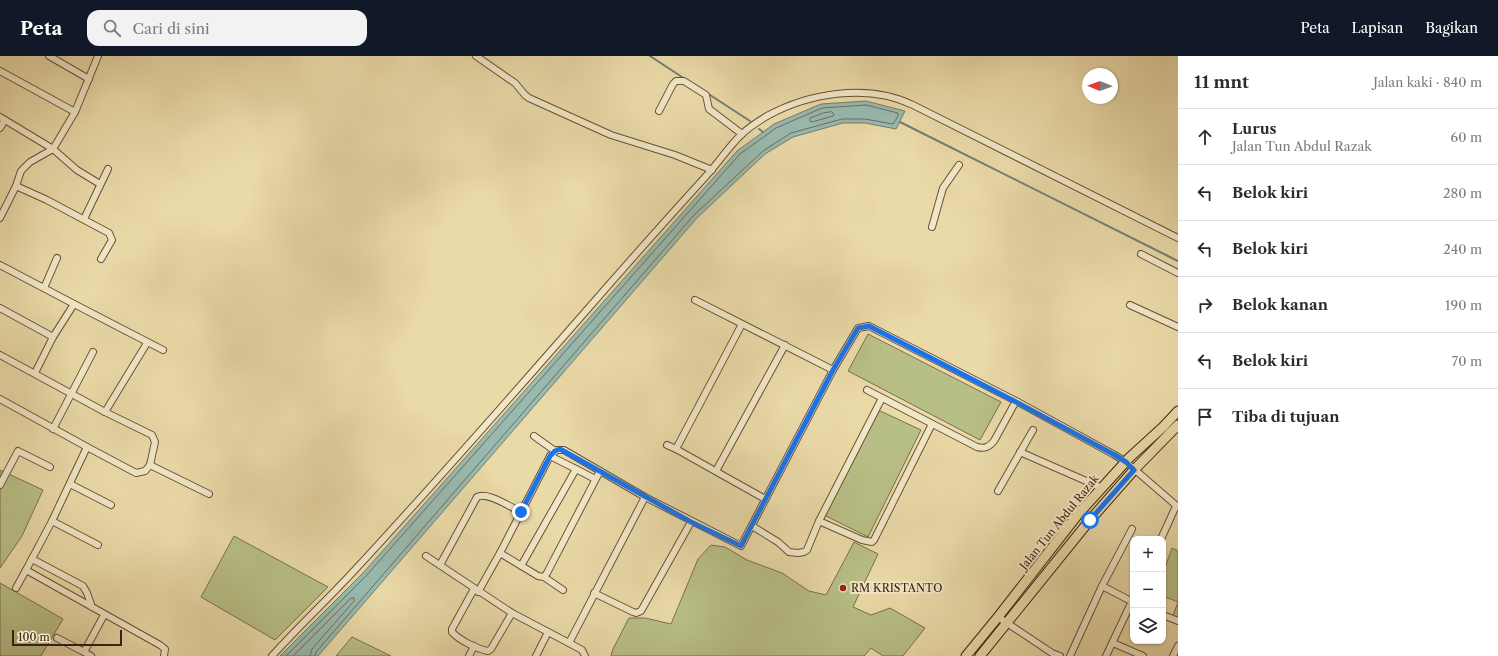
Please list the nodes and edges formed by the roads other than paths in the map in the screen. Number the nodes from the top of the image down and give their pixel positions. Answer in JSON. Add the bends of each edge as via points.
{"nodes":[{"id":1,"x":49,"y":56,"type":"edge"},
{"id":2,"x":98,"y":56,"type":"edge"},
{"id":3,"x":476,"y":56,"type":"edge"},
{"id":4,"x":0,"y":71,"type":"edge"},
{"id":5,"x":89,"y":79,"type":"junction"},
{"id":6,"x":659,"y":111,"type":"dead end"},
{"id":7,"x":75,"y":112,"type":"junction"},
{"id":8,"x":3,"y":118,"type":"edge"},
{"id":9,"x":0,"y":128,"type":"edge"},
{"id":10,"x":742,"y":134,"type":"junction"},
{"id":11,"x":53,"y":149,"type":"junction"},
{"id":12,"x":959,"y":164,"type":"dead end"},
{"id":13,"x":108,"y":169,"type":"dead end"},
{"id":14,"x":712,"y":170,"type":"junction"},
{"id":15,"x":100,"y":184,"type":"junction"},
{"id":16,"x":16,"y":186,"type":"junction"},
{"id":17,"x":0,"y":218,"type":"edge"},
{"id":18,"x":84,"y":219,"type":"junction"},
{"id":19,"x":932,"y":227,"type":"dead end"},
{"id":20,"x":1178,"y":238,"type":"edge"},
{"id":21,"x":1141,"y":254,"type":"dead end"},
{"id":22,"x":57,"y":258,"type":"dead end"},
{"id":23,"x":101,"y":259,"type":"dead end"},
{"id":24,"x":0,"y":264,"type":"edge"},
{"id":25,"x":1178,"y":273,"type":"edge"},
{"id":26,"x":44,"y":288,"type":"junction"},
{"id":27,"x":695,"y":300,"type":"dead end"},
{"id":28,"x":74,"y":304,"type":"junction"},
{"id":29,"x":1130,"y":305,"type":"dead end"},
{"id":30,"x":0,"y":308,"type":"edge"},
{"id":31,"x":742,"y":324,"type":"junction"},
{"id":32,"x":1178,"y":327,"type":"edge"},
{"id":33,"x":53,"y":338,"type":"junction"},
{"id":34,"x":147,"y":343,"type":"junction"},
{"id":35,"x":785,"y":345,"type":"junction"},
{"id":36,"x":163,"y":350,"type":"dead end"},
{"id":37,"x":93,"y":352,"type":"dead end"},
{"id":38,"x":0,"y":355,"type":"edge"},
{"id":39,"x":833,"y":370,"type":"junction"},
{"id":40,"x":35,"y":374,"type":"junction"},
{"id":41,"x":867,"y":390,"type":"dead end"},
{"id":42,"x":72,"y":394,"type":"junction"},
{"id":43,"x":882,"y":398,"type":"junction"},
{"id":44,"x":0,"y":399,"type":"edge"},
{"id":45,"x":1016,"y":402,"type":"junction"},
{"id":46,"x":1178,"y":411,"type":"edge"},
{"id":47,"x":105,"y":412,"type":"junction"},
{"id":48,"x":932,"y":424,"type":"junction"},
{"id":49,"x":1178,"y":425,"type":"edge"},
{"id":50,"x":53,"y":429,"type":"junction"},
{"id":51,"x":1033,"y":430,"type":"dead end"},
{"id":52,"x":534,"y":436,"type":"dead end"},
{"id":53,"x":667,"y":445,"type":"dead end"},
{"id":54,"x":87,"y":447,"type":"junction"},
{"id":55,"x":676,"y":449,"type":"junction"},
{"id":56,"x":1020,"y":452,"type":"junction"},
{"id":57,"x":552,"y":453,"type":"junction"},
{"id":58,"x":1126,"y":462,"type":"junction"},
{"id":59,"x":150,"y":465,"type":"junction"},
{"id":60,"x":50,"y":468,"type":"dead end"},
{"id":61,"x":576,"y":469,"type":"junction"},
{"id":62,"x":1134,"y":470,"type":"junction"},
{"id":63,"x":600,"y":471,"type":"junction"},
{"id":64,"x":716,"y":471,"type":"junction"},
{"id":65,"x":595,"y":479,"type":"junction"},
{"id":66,"x":70,"y":484,"type":"junction"},
{"id":67,"x":0,"y":485,"type":"edge"},
{"id":68,"x":1102,"y":488,"type":"junction"},
{"id":69,"x":998,"y":492,"type":"dead end"},
{"id":70,"x":209,"y":494,"type":"dead end"},
{"id":71,"x":645,"y":497,"type":"junction"},
{"id":72,"x":766,"y":499,"type":"junction"},
{"id":73,"x":111,"y":505,"type":"dead end"},
{"id":74,"x":1177,"y":506,"type":"edge"},
{"id":75,"x":521,"y":512,"type":"junction"},
{"id":76,"x":52,"y":520,"type":"junction"},
{"id":77,"x":819,"y":521,"type":"junction"},
{"id":78,"x":691,"y":522,"type":"junction"},
{"id":79,"x":752,"y":526,"type":"junction"},
{"id":80,"x":1132,"y":529,"type":"dead end"},
{"id":81,"x":1162,"y":536,"type":"edge"},
{"id":82,"x":98,"y":545,"type":"dead end"},
{"id":83,"x":500,"y":554,"type":"junction"},
{"id":84,"x":426,"y":556,"type":"dead end"},
{"id":85,"x":32,"y":559,"type":"junction"},
{"id":86,"x":440,"y":565,"type":"junction"},
{"id":87,"x":521,"y":566,"type":"junction"},
{"id":88,"x":26,"y":570,"type":"junction"},
{"id":89,"x":544,"y":577,"type":"junction"},
{"id":90,"x":1102,"y":586,"type":"junction"},
{"id":91,"x":16,"y":588,"type":"dead end"},
{"id":92,"x":563,"y":590,"type":"dead end"},
{"id":93,"x":476,"y":591,"type":"junction"},
{"id":94,"x":594,"y":593,"type":"junction"},
{"id":95,"x":1130,"y":600,"type":"edge"},
{"id":96,"x":92,"y":607,"type":"junction"},
{"id":97,"x":1130,"y":607,"type":"edge"},
{"id":98,"x":512,"y":613,"type":"junction"},
{"id":99,"x":104,"y":615,"type":"junction"},
{"id":100,"x":1166,"y":616,"type":"edge"},
{"id":101,"x":998,"y":618,"type":"junction"},
{"id":102,"x":1178,"y":621,"type":"edge"},
{"id":103,"x":1008,"y":623,"type":"junction"},
{"id":104,"x":548,"y":632,"type":"junction"},
{"id":105,"x":57,"y":638,"type":"dead end"},
{"id":106,"x":569,"y":643,"type":"junction"},
{"id":107,"x":1113,"y":643,"type":"junction"},
{"id":108,"x":474,"y":646,"type":"junction"},
{"id":109,"x":1178,"y":646,"type":"edge"},
{"id":110,"x":81,"y":651,"type":"junction"},
{"id":111,"x":1051,"y":654,"type":"edge"},
{"id":112,"x":74,"y":656,"type":"edge"},
{"id":113,"x":91,"y":656,"type":"edge"},
{"id":114,"x":164,"y":656,"type":"edge"},
{"id":115,"x":272,"y":656,"type":"edge"},
{"id":116,"x":469,"y":656,"type":"edge"},
{"id":117,"x":536,"y":656,"type":"edge"},
{"id":118,"x":585,"y":656,"type":"edge"},
{"id":119,"x":966,"y":656,"type":"edge"},
{"id":120,"x":980,"y":656,"type":"edge"},
{"id":121,"x":1060,"y":656,"type":"edge"},
{"id":122,"x":1070,"y":656,"type":"edge"},
{"id":123,"x":1106,"y":656,"type":"edge"},
{"id":124,"x":1143,"y":656,"type":"edge"},
{"id":125,"x":1174,"y":656,"type":"edge"}],
"edges":[{"from":1,"to":5,"type":"street"},
{"from":2,"to":5,"type":"street"},
{"from":3,"to":14,"type":"street","via":[[515,83],[529,98],[611,135],[675,155]]},
{"from":4,"to":7,"type":"street"},
{"from":5,"to":7,"type":"street"},
{"from":6,"to":10,"type":"street","via":[[672,84],[684,81],[706,95],[709,109]]},
{"from":7,"to":11,"type":"street"},
{"from":8,"to":9,"type":"street"},
{"from":8,"to":11,"type":"street"},
{"from":10,"to":14,"type":"street"},
{"from":10,"to":20,"type":"street","via":[[778,111],[821,97],[855,92],[882,94],[906,101]]},
{"from":11,"to":15,"type":"street","via":[[77,170]]},
{"from":11,"to":16,"type":"street","via":[[30,162],[21,171]]},
{"from":12,"to":19,"type":"street","via":[[943,188]]},
{"from":13,"to":15,"type":"street"},
{"from":14,"to":115,"type":"street","via":[[352,574]]},
{"from":15,"to":18,"type":"street"},
{"from":16,"to":17,"type":"street"},
{"from":16,"to":18,"type":"street"},
{"from":18,"to":23,"type":"street","via":[[111,236],[110,245]]},
{"from":21,"to":25,"type":"street"},
{"from":22,"to":26,"type":"street"},
{"from":24,"to":26,"type":"street"},
{"from":26,"to":28,"type":"street"},
{"from":27,"to":31,"type":"street"},
{"from":28,"to":33,"type":"street"},
{"from":28,"to":34,"type":"street"},
{"from":29,"to":32,"type":"street"},
{"from":30,"to":33,"type":"street"},
{"from":31,"to":35,"type":"street"},
{"from":31,"to":55,"type":"street"},
{"from":33,"to":40,"type":"street"},
{"from":34,"to":36,"type":"street"},
{"from":34,"to":47,"type":"street"},
{"from":35,"to":39,"type":"street"},
{"from":35,"to":64,"type":"street"},
{"from":37,"to":42,"type":"street"},
{"from":38,"to":40,"type":"street"},
{"from":39,"to":45,"type":"street","via":[[858,328],[869,326]]},
{"from":39,"to":72,"type":"street"},
{"from":40,"to":42,"type":"street"},
{"from":41,"to":43,"type":"street"},
{"from":42,"to":47,"type":"street"},
{"from":42,"to":50,"type":"street"},
{"from":43,"to":48,"type":"street"},
{"from":43,"to":77,"type":"street"},
{"from":44,"to":50,"type":"street"},
{"from":45,"to":48,"type":"street","via":[[994,441],[986,448],[977,447]]},
{"from":45,"to":58,"type":"street"},
{"from":46,"to":58,"type":"main road","name":"Jalan Tun Abdul Razak"},
{"from":47,"to":59,"type":"street","via":[[154,437],[156,442]]},
{"from":48,"to":77,"type":"street","via":[[872,542]]},
{"from":49,"to":62,"type":"main road","name":"Jalan Tun Abdul Razak"},
{"from":50,"to":54,"type":"street"},
{"from":51,"to":56,"type":"street"},
{"from":52,"to":57,"type":"street"},
{"from":53,"to":55,"type":"street"},
{"from":54,"to":59,"type":"street","via":[[136,473],[145,471]]},
{"from":54,"to":66,"type":"street"},
{"from":55,"to":64,"type":"street"},
{"from":56,"to":68,"type":"street"},
{"from":56,"to":69,"type":"street"},
{"from":57,"to":61,"type":"street"},
{"from":57,"to":63,"type":"street","via":[[564,450]]},
{"from":57,"to":75,"type":"street"},
{"from":58,"to":62,"type":"street"},
{"from":58,"to":68,"type":"main road","name":"Jalan Tun Abdul Razak"},
{"from":59,"to":70,"type":"street"},
{"from":60,"to":67,"type":"street","via":[[18,451]]},
{"from":61,"to":65,"type":"street"},
{"from":61,"to":87,"type":"street"},
{"from":62,"to":74,"type":"street"},
{"from":62,"to":103,"type":"main road","name":"Jalan Tun Abdul Razak","via":[[1090,520]]},
{"from":63,"to":65,"type":"street"},
{"from":63,"to":71,"type":"street"},
{"from":64,"to":72,"type":"street"},
{"from":65,"to":89,"type":"street"},
{"from":66,"to":73,"type":"street"},
{"from":66,"to":76,"type":"street"},
{"from":68,"to":101,"type":"main road","name":"Jalan Tun Abdul Razak","via":[[1079,513]]},
{"from":71,"to":78,"type":"street"},
{"from":71,"to":94,"type":"street"},
{"from":72,"to":79,"type":"street"},
{"from":74,"to":81,"type":"street"},
{"from":75,"to":83,"type":"street"},
{"from":75,"to":86,"type":"street","via":[[490,497],[477,497]]},
{"from":76,"to":82,"type":"street"},
{"from":76,"to":85,"type":"street"},
{"from":77,"to":79,"type":"street","via":[[807,550],[798,553],[789,552]]},
{"from":78,"to":79,"type":"street","via":[[741,546]]},
{"from":78,"to":94,"type":"street","via":[[641,611],[633,612]]},
{"from":80,"to":90,"type":"street"},
{"from":83,"to":87,"type":"street"},
{"from":83,"to":93,"type":"street"},
{"from":84,"to":86,"type":"street"},
{"from":85,"to":88,"type":"street"},
{"from":85,"to":96,"type":"street","via":[[83,586]]},
{"from":86,"to":93,"type":"street"},
{"from":87,"to":89,"type":"street"},
{"from":88,"to":91,"type":"street"},
{"from":88,"to":96,"type":"street"},
{"from":89,"to":92,"type":"street"},
{"from":90,"to":95,"type":"street"},
{"from":90,"to":122,"type":"street"},
{"from":93,"to":98,"type":"street"},
{"from":93,"to":108,"type":"street","via":[[452,632]]},
{"from":94,"to":106,"type":"street"},
{"from":96,"to":99,"type":"street"},
{"from":97,"to":107,"type":"street"},
{"from":98,"to":104,"type":"street"},
{"from":98,"to":108,"type":"street","via":[[491,649],[485,651]]},
{"from":99,"to":110,"type":"street"},
{"from":99,"to":114,"type":"street","via":[[162,646],[165,649]]},
{"from":100,"to":102,"type":"street"},
{"from":101,"to":103,"type":"street"},
{"from":101,"to":119,"type":"main road","name":"Jalan Tun Abdul Razak"},
{"from":103,"to":111,"type":"street"},
{"from":103,"to":120,"type":"main road","name":"Jalan Tun Abdul Razak"},
{"from":104,"to":106,"type":"street"},
{"from":104,"to":117,"type":"street"},
{"from":105,"to":110,"type":"street"},
{"from":106,"to":118,"type":"street","via":[[582,650]]},
{"from":107,"to":123,"type":"street"},
{"from":107,"to":124,"type":"street"},
{"from":108,"to":116,"type":"street"},
{"from":109,"to":125,"type":"street"},
{"from":110,"to":112,"type":"street"},
{"from":110,"to":113,"type":"street"},
{"from":111,"to":121,"type":"street"}]}
